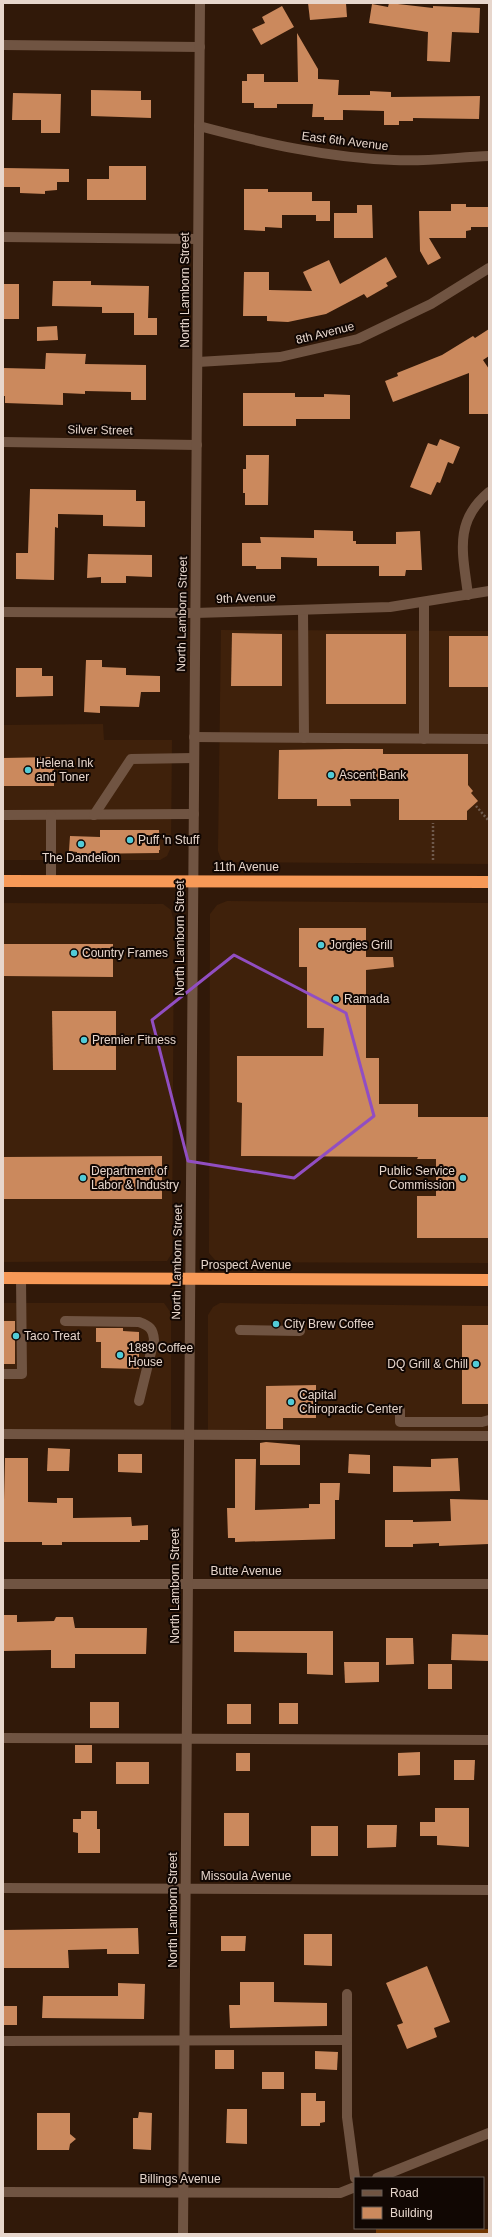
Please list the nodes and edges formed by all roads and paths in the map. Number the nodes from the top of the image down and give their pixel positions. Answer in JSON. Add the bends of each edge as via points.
{"nodes":[{"id":1,"x":200,"y":3,"type":"edge"},
{"id":2,"x":3,"y":45,"type":"edge"},
{"id":3,"x":200,"y":47,"type":"junction"},
{"id":4,"x":199,"y":126,"type":"junction"},
{"id":5,"x":489,"y":156,"type":"edge"},
{"id":6,"x":3,"y":237,"type":"edge"},
{"id":7,"x":198,"y":238,"type":"junction"},
{"id":8,"x":489,"y":268,"type":"edge"},
{"id":9,"x":198,"y":362,"type":"junction"},
{"id":10,"x":3,"y":442,"type":"edge"},
{"id":11,"x":197,"y":445,"type":"junction"},
{"id":12,"x":489,"y":492,"type":"edge"},
{"id":13,"x":489,"y":591,"type":"edge"},
{"id":14,"x":468,"y":595,"type":"junction"},
{"id":15,"x":424,"y":602,"type":"junction"},
{"id":16,"x":303,"y":610,"type":"junction"},
{"id":17,"x":3,"y":612,"type":"edge"},
{"id":18,"x":195,"y":613,"type":"junction"},
{"id":19,"x":194,"y":737,"type":"junction"},
{"id":20,"x":304,"y":738,"type":"junction"},
{"id":21,"x":424,"y":738,"type":"junction"},
{"id":22,"x":489,"y":739,"type":"edge"},
{"id":23,"x":194,"y":758,"type":"junction"},
{"id":24,"x":476,"y":806,"type":"dead end"},
{"id":25,"x":194,"y":814,"type":"junction"},
{"id":26,"x":3,"y":815,"type":"edge"},
{"id":27,"x":51,"y":815,"type":"junction"},
{"id":28,"x":94,"y":815,"type":"junction"},
{"id":29,"x":489,"y":821,"type":"edge"},
{"id":30,"x":433,"y":823,"type":"dead end"},
{"id":31,"x":433,"y":860,"type":"dead end"},
{"id":32,"x":3,"y":881,"type":"edge"},
{"id":33,"x":52,"y":881,"type":"junction"},
{"id":34,"x":193,"y":881,"type":"junction"},
{"id":35,"x":489,"y":882,"type":"edge"},
{"id":36,"x":3,"y":1278,"type":"edge"},
{"id":37,"x":21,"y":1278,"type":"junction"},
{"id":38,"x":190,"y":1279,"type":"junction"},
{"id":39,"x":489,"y":1280,"type":"edge"},
{"id":40,"x":65,"y":1321,"type":"dead end"},
{"id":41,"x":240,"y":1330,"type":"dead end"},
{"id":42,"x":300,"y":1331,"type":"dead end"},
{"id":43,"x":3,"y":1374,"type":"edge"},
{"id":44,"x":139,"y":1401,"type":"dead end"},
{"id":45,"x":400,"y":1410,"type":"dead end"},
{"id":46,"x":489,"y":1420,"type":"edge"},
{"id":47,"x":3,"y":1434,"type":"edge"},
{"id":48,"x":189,"y":1435,"type":"junction"},
{"id":49,"x":489,"y":1436,"type":"edge"},
{"id":50,"x":3,"y":1584,"type":"edge"},
{"id":51,"x":188,"y":1584,"type":"junction"},
{"id":52,"x":489,"y":1584,"type":"edge"},
{"id":53,"x":3,"y":1738,"type":"edge"},
{"id":54,"x":187,"y":1739,"type":"junction"},
{"id":55,"x":489,"y":1740,"type":"edge"},
{"id":56,"x":3,"y":1888,"type":"edge"},
{"id":57,"x":186,"y":1888,"type":"junction"},
{"id":58,"x":489,"y":1890,"type":"edge"},
{"id":59,"x":347,"y":1994,"type":"dead end"},
{"id":60,"x":347,"y":2040,"type":"junction"},
{"id":61,"x":3,"y":2041,"type":"edge"},
{"id":62,"x":186,"y":2041,"type":"junction"},
{"id":63,"x":489,"y":2133,"type":"edge"},
{"id":64,"x":356,"y":2177,"type":"edge"},
{"id":65,"x":379,"y":2177,"type":"edge"},
{"id":66,"x":354,"y":2188,"type":"edge"},
{"id":67,"x":3,"y":2192,"type":"edge"},
{"id":68,"x":184,"y":2192,"type":"junction"},
{"id":69,"x":183,"y":2234,"type":"edge"}],
"edges":[{"from":1,"to":3,"type":"street","name":"North Lamborn Street"},
{"from":2,"to":3,"type":"street"},
{"from":3,"to":4,"type":"street","name":"North Lamborn Street"},
{"from":4,"to":5,"type":"street","name":"East 6th Avenue","via":[[326,155],[395,160]]},
{"from":4,"to":7,"type":"street","name":"North Lamborn Street"},
{"from":6,"to":7,"type":"street"},
{"from":7,"to":9,"type":"street","name":"North Lamborn Street"},
{"from":8,"to":9,"type":"street","name":"8th Avenue","via":[[431,304],[358,339],[280,357]]},
{"from":9,"to":11,"type":"street","name":"North Lamborn Street"},
{"from":10,"to":11,"type":"street","name":"Silver Street"},
{"from":11,"to":18,"type":"street","name":"North Lamborn Street"},
{"from":12,"to":14,"type":"street","via":[[468,516],[463,532],[461,543]]},
{"from":13,"to":14,"type":"street","name":"9th Avenue"},
{"from":14,"to":15,"type":"street","name":"9th Avenue"},
{"from":15,"to":16,"type":"street","name":"9th Avenue","via":[[390,607]]},
{"from":15,"to":21,"type":"street"},
{"from":16,"to":18,"type":"street","name":"9th Avenue"},
{"from":16,"to":20,"type":"street"},
{"from":17,"to":18,"type":"street","name":"9th Avenue"},
{"from":18,"to":19,"type":"street","name":"North Lamborn Street"},
{"from":19,"to":20,"type":"street"},
{"from":19,"to":23,"type":"street","name":"North Lamborn Street"},
{"from":20,"to":21,"type":"street"},
{"from":21,"to":22,"type":"street"},
{"from":23,"to":25,"type":"street","name":"North Lamborn Street"},
{"from":23,"to":28,"type":"street","via":[[130,759]]},
{"from":24,"to":29,"type":"path"},
{"from":25,"to":28,"type":"street"},
{"from":25,"to":34,"type":"street","name":"North Lamborn Street"},
{"from":26,"to":27,"type":"street"},
{"from":27,"to":28,"type":"street"},
{"from":27,"to":33,"type":"street"},
{"from":30,"to":31,"type":"path"},
{"from":32,"to":33,"type":"highway","name":"11th Avenue"},
{"from":33,"to":34,"type":"highway","name":"11th Avenue"},
{"from":34,"to":35,"type":"highway","name":"11th Avenue"},
{"from":34,"to":38,"type":"street","name":"North Lamborn Street"},
{"from":36,"to":37,"type":"highway","name":"Prospect Avenue"},
{"from":37,"to":38,"type":"highway","name":"Prospect Avenue"},
{"from":37,"to":43,"type":"street","via":[[22,1374]]},
{"from":38,"to":39,"type":"highway","name":"Prospect Avenue"},
{"from":38,"to":48,"type":"street","name":"North Lamborn Street"},
{"from":40,"to":44,"type":"street","via":[[139,1322],[148,1325],[153,1331],[154,1340]]},
{"from":41,"to":42,"type":"street"},
{"from":45,"to":46,"type":"street","via":[[400,1422]]},
{"from":47,"to":48,"type":"street"},
{"from":48,"to":49,"type":"street"},
{"from":48,"to":51,"type":"street","name":"North Lamborn Street"},
{"from":50,"to":51,"type":"street","name":"Butte Avenue"},
{"from":51,"to":52,"type":"street","name":"Butte Avenue"},
{"from":51,"to":54,"type":"street","name":"North Lamborn Street"},
{"from":53,"to":54,"type":"street"},
{"from":54,"to":55,"type":"street"},
{"from":54,"to":57,"type":"street","name":"North Lamborn Street"},
{"from":56,"to":57,"type":"street","name":"Missoula Avenue"},
{"from":57,"to":58,"type":"street","name":"Missoula Avenue"},
{"from":57,"to":62,"type":"street","name":"North Lamborn Street"},
{"from":59,"to":60,"type":"street"},
{"from":60,"to":62,"type":"street"},
{"from":60,"to":64,"type":"street","via":[[347,2117]]},
{"from":61,"to":62,"type":"street"},
{"from":62,"to":68,"type":"street","name":"North Lamborn Street"},
{"from":63,"to":65,"type":"street"},
{"from":66,"to":68,"type":"street","name":"Billings Avenue","via":[[340,2193]]},
{"from":67,"to":68,"type":"street","name":"Billings Avenue"},
{"from":68,"to":69,"type":"street","name":"North Lamborn Street"}]}
